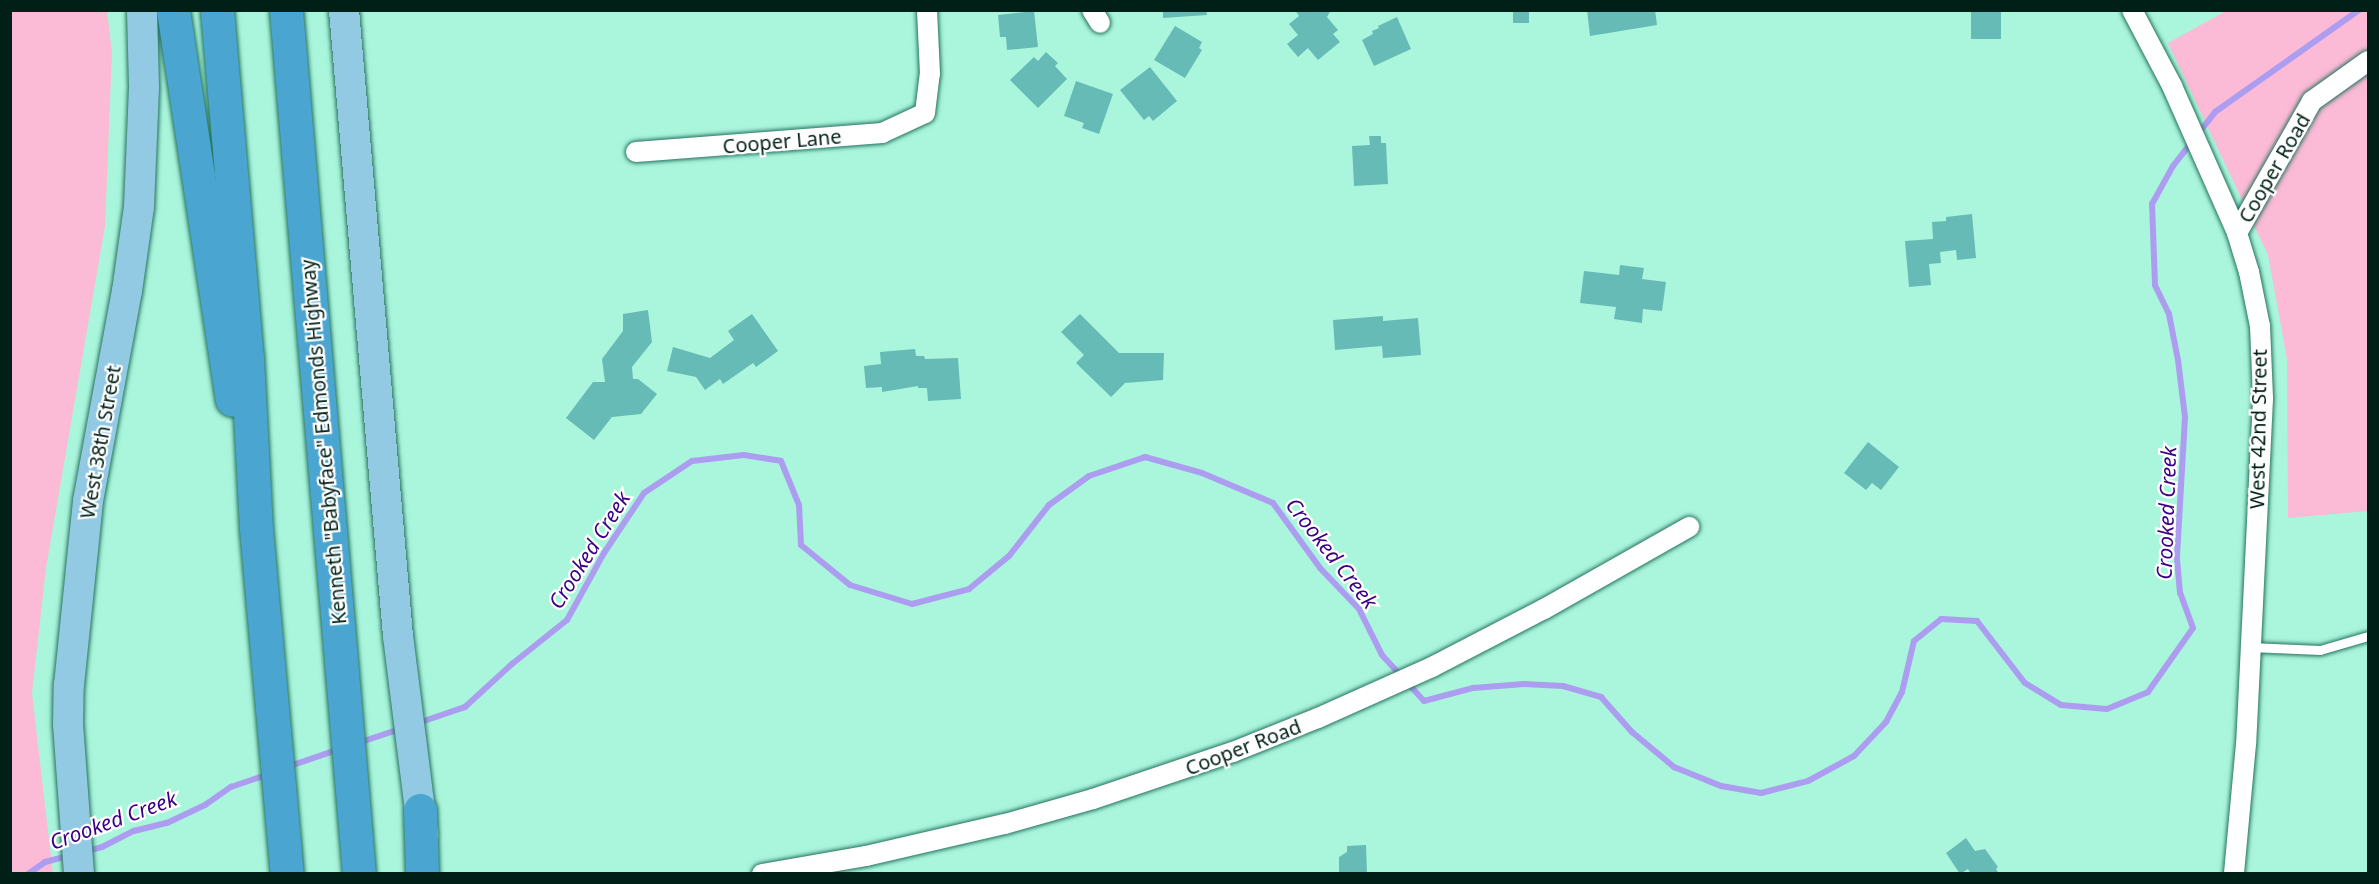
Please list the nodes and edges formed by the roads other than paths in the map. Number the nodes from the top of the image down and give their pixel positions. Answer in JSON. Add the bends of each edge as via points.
{"nodes":[{"id":1,"x":142,"y":10,"type":"edge"},
{"id":2,"x":173,"y":10,"type":"edge"},
{"id":3,"x":217,"y":10,"type":"edge"},
{"id":4,"x":286,"y":10,"type":"edge"},
{"id":5,"x":344,"y":10,"type":"edge"},
{"id":6,"x":927,"y":10,"type":"edge"},
{"id":7,"x":2132,"y":10,"type":"edge"},
{"id":8,"x":2368,"y":61,"type":"edge"},
{"id":9,"x":636,"y":152,"type":"dead end"},
{"id":10,"x":2237,"y":233,"type":"junction"},
{"id":11,"x":1689,"y":527,"type":"dead end"},
{"id":12,"x":256,"y":529,"type":"junction"},
{"id":13,"x":2368,"y":636,"type":"edge"},
{"id":14,"x":2250,"y":647,"type":"junction"},
{"id":15,"x":420,"y":810,"type":"junction"},
{"id":16,"x":287,"y":870,"type":"edge"},
{"id":17,"x":78,"y":873,"type":"edge"},
{"id":18,"x":359,"y":873,"type":"edge"},
{"id":19,"x":422,"y":873,"type":"edge"},
{"id":20,"x":429,"y":873,"type":"edge"},
{"id":21,"x":762,"y":873,"type":"edge"},
{"id":22,"x":2234,"y":873,"type":"edge"}],
"edges":[{"from":1,"to":17,"type":"main road","name":"West 38th Street","via":[[144,98],[139,207],[88,501],[69,685]]},
{"from":2,"to":12,"type":"highway","via":[[220,334]]},
{"from":3,"to":12,"type":"highway","via":[[247,357]]},
{"from":4,"to":18,"type":"highway","name":"Kenneth \"Babyface\" Edmonds Highway"},
{"from":5,"to":15,"type":"main road","via":[[398,636]]},
{"from":6,"to":9,"type":"street","name":"Cooper Lane","via":[[930,74],[925,113],[882,133]]},
{"from":7,"to":10,"type":"street","name":"West 42nd Street","via":[[2172,86]]},
{"from":8,"to":10,"type":"street","name":"Cooper Road","via":[[2312,101]]},
{"from":10,"to":14,"type":"street","name":"West 42nd Street","via":[[2257,308],[2263,380]]},
{"from":11,"to":21,"type":"street","name":"Cooper Road","via":[[1432,667],[1233,752],[1071,806],[910,847]]},
{"from":12,"to":16,"type":"highway"},
{"from":13,"to":14,"type":"lane","via":[[2320,650]]},
{"from":14,"to":22,"type":"street","name":"West 42nd Street"},
{"from":15,"to":19,"type":"highway"},
{"from":15,"to":20,"type":"main road"}]}
